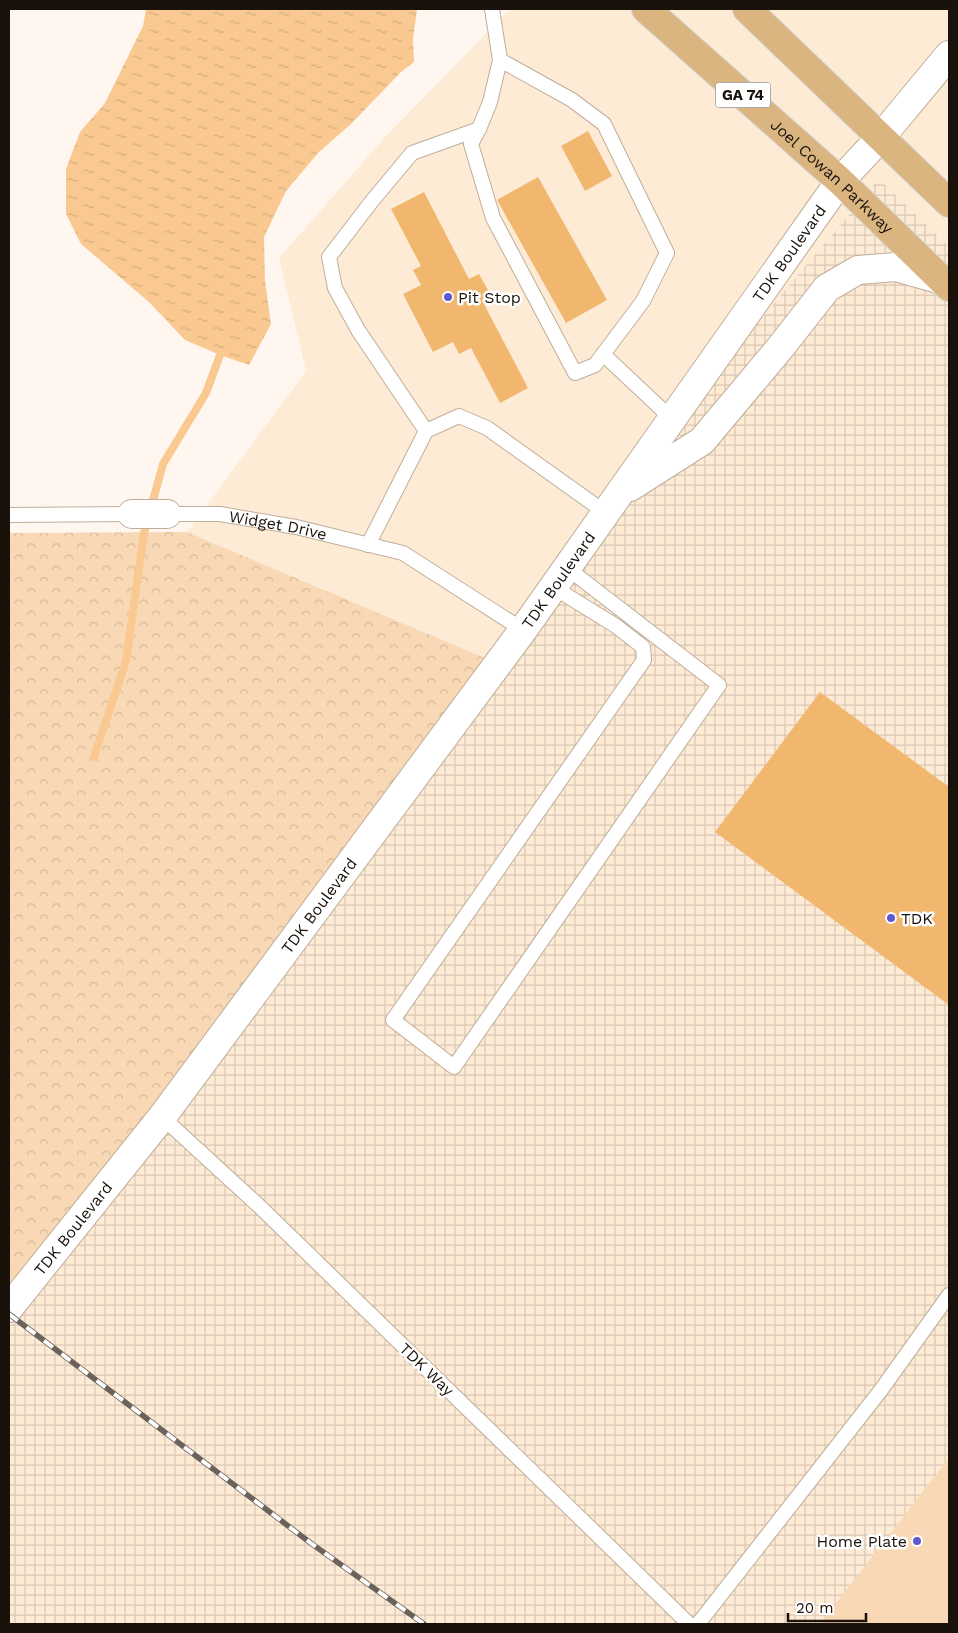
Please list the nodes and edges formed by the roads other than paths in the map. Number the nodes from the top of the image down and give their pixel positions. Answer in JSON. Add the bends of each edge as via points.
{"nodes":[{"id":1,"x":492,"y":9,"type":"edge"},
{"id":2,"x":646,"y":9,"type":"edge"},
{"id":3,"x":747,"y":9,"type":"edge"},
{"id":4,"x":949,"y":55,"type":"edge"},
{"id":5,"x":500,"y":60,"type":"junction"},
{"id":6,"x":479,"y":130,"type":"junction"},
{"id":7,"x":881,"y":136,"type":"junction"},
{"id":8,"x":840,"y":181,"type":"junction"},
{"id":9,"x":949,"y":203,"type":"edge"},
{"id":10,"x":946,"y":283,"type":"edge"},
{"id":11,"x":603,"y":354,"type":"junction"},
{"id":12,"x":672,"y":419,"type":"junction"},
{"id":13,"x":426,"y":431,"type":"junction"},
{"id":14,"x":612,"y":504,"type":"junction"},
{"id":15,"x":9,"y":514,"type":"edge"},
{"id":16,"x":132,"y":514,"type":"joint"},
{"id":17,"x":167,"y":514,"type":"joint"},
{"id":18,"x":368,"y":545,"type":"junction"},
{"id":19,"x":560,"y":577,"type":"junction"},
{"id":20,"x":523,"y":630,"type":"junction"},
{"id":21,"x":162,"y":1117,"type":"junction"},
{"id":22,"x":949,"y":1295,"type":"edge"},
{"id":23,"x":9,"y":1308,"type":"edge"},
{"id":24,"x":689,"y":1624,"type":"edge"},
{"id":25,"x":698,"y":1624,"type":"edge"}],
"edges":[{"from":1,"to":5,"type":"lane"},
{"from":2,"to":8,"type":"main road","name":"Joel Cowan Parkway","number":"GA 74"},
{"from":3,"to":7,"type":"main road"},
{"from":4,"to":7,"type":"street","name":"TDK Boulevard"},
{"from":5,"to":6,"type":"lane"},
{"from":5,"to":11,"type":"lane","via":[[572,100],[604,124],[667,253],[642,301]]},
{"from":6,"to":11,"type":"lane","via":[[471,144],[493,218],[575,373],[595,365]]},
{"from":6,"to":13,"type":"lane","via":[[412,153],[329,257],[335,288],[358,330]]},
{"from":7,"to":8,"type":"street","name":"TDK Boulevard"},
{"from":7,"to":9,"type":"main road"},
{"from":8,"to":10,"type":"main road","name":"Joel Cowan Parkway","number":"GA 74"},
{"from":8,"to":12,"type":"street","name":"TDK Boulevard"},
{"from":10,"to":14,"type":"street","name":"TDK Boulevard","via":[[896,267],[858,270],[827,288],[702,441]]},
{"from":11,"to":12,"type":"lane"},
{"from":12,"to":14,"type":"street","name":"TDK Boulevard"},
{"from":13,"to":14,"type":"lane","via":[[459,416],[486,428]]},
{"from":13,"to":18,"type":"lane"},
{"from":14,"to":19,"type":"street","name":"TDK Boulevard"},
{"from":15,"to":16,"type":"lane","name":"Widget Drive"},
{"from":16,"to":17,"type":"street","name":"Widget Drive"},
{"from":17,"to":18,"type":"lane","name":"Widget Drive","via":[[220,514],[296,527]]},
{"from":18,"to":20,"type":"lane","name":"Widget Drive","via":[[403,553]]},
{"from":19,"to":19,"type":"lane","via":[[643,647],[644,660],[393,1020],[454,1067],[719,685]]},
{"from":19,"to":20,"type":"street","name":"TDK Boulevard"},
{"from":20,"to":21,"type":"street","name":"TDK Boulevard"},
{"from":21,"to":23,"type":"street","name":"TDK Boulevard"},
{"from":21,"to":24,"type":"lane","name":"TDK Way","via":[[258,1205]]},
{"from":22,"to":25,"type":"lane","via":[[880,1390]]}]}
